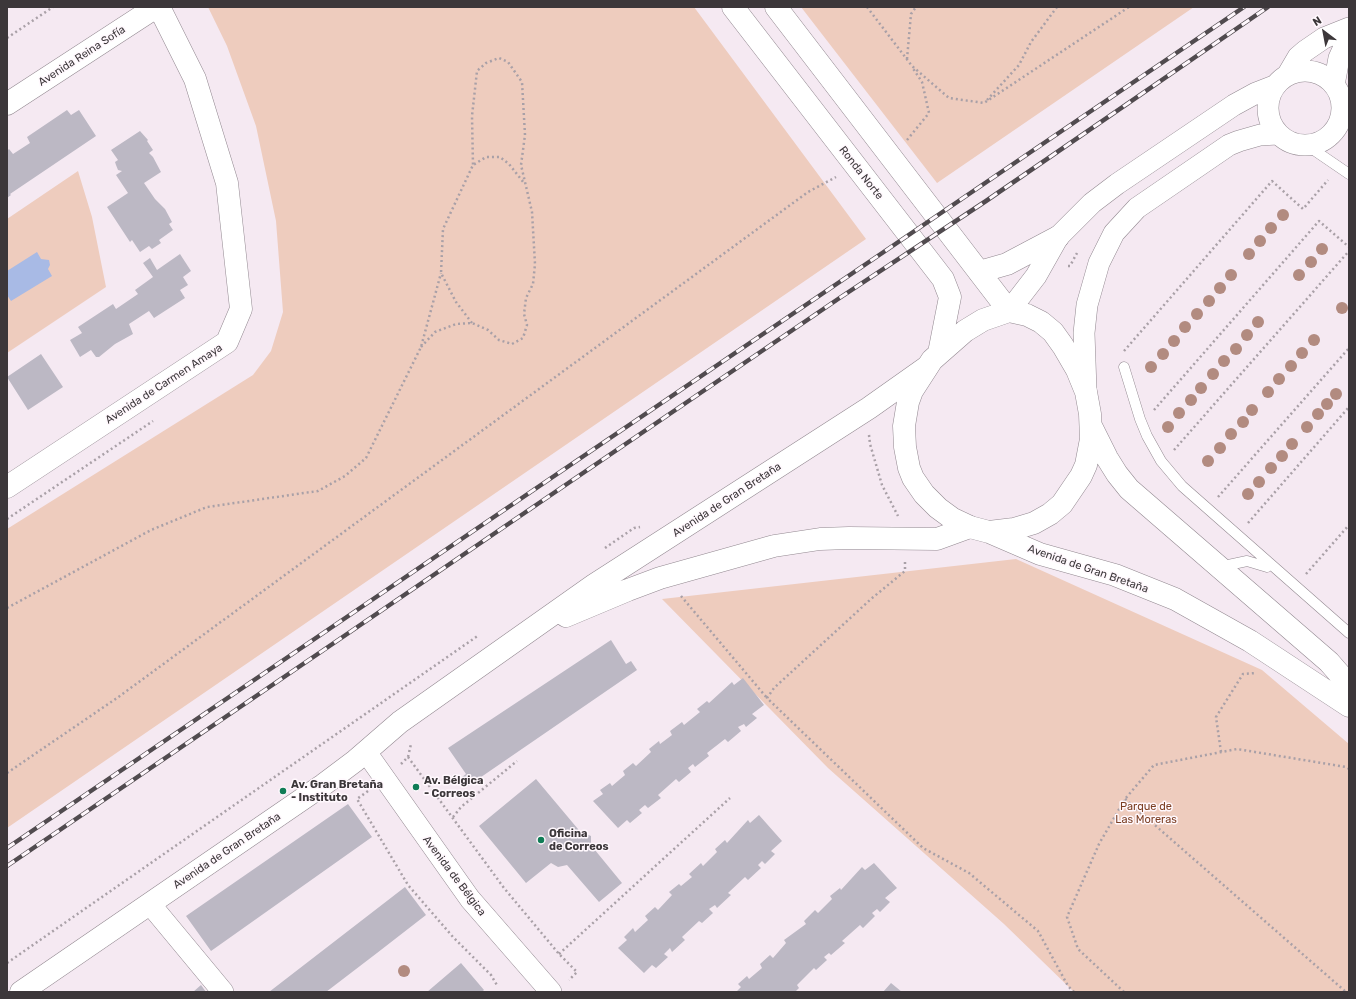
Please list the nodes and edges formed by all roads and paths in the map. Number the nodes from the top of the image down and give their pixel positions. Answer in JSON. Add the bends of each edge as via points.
{"nodes":[{"id":1,"x":53,"y":7,"type":"edge"},
{"id":2,"x":158,"y":7,"type":"edge"},
{"id":3,"x":732,"y":7,"type":"edge"},
{"id":4,"x":776,"y":7,"type":"edge"},
{"id":5,"x":867,"y":7,"type":"edge"},
{"id":6,"x":916,"y":7,"type":"edge"},
{"id":7,"x":1057,"y":7,"type":"edge"},
{"id":8,"x":1129,"y":7,"type":"edge"},
{"id":9,"x":1349,"y":28,"type":"edge"},
{"id":10,"x":1349,"y":36,"type":"edge"},
{"id":11,"x":7,"y":38,"type":"edge"},
{"id":12,"x":906,"y":58,"type":"junction"},
{"id":13,"x":1281,"y":80,"type":"junction"},
{"id":14,"x":1334,"y":85,"type":"junction"},
{"id":15,"x":984,"y":103,"type":"junction"},
{"id":16,"x":7,"y":104,"type":"edge"},
{"id":17,"x":1345,"y":104,"type":"edge"},
{"id":18,"x":1277,"y":134,"type":"junction"},
{"id":19,"x":1308,"y":146,"type":"junction"},
{"id":20,"x":890,"y":156,"type":"junction"},
{"id":21,"x":473,"y":165,"type":"junction"},
{"id":22,"x":1339,"y":166,"type":"junction"},
{"id":23,"x":840,"y":174,"type":"dead end"},
{"id":24,"x":1349,"y":174,"type":"edge"},
{"id":25,"x":525,"y":185,"type":"junction"},
{"id":26,"x":1058,"y":237,"type":"junction"},
{"id":27,"x":1349,"y":247,"type":"edge"},
{"id":28,"x":1349,"y":251,"type":"edge"},
{"id":29,"x":979,"y":272,"type":"junction"},
{"id":30,"x":441,"y":273,"type":"junction"},
{"id":31,"x":1009,"y":311,"type":"junction"},
{"id":32,"x":472,"y":323,"type":"junction"},
{"id":33,"x":421,"y":347,"type":"junction"},
{"id":34,"x":1349,"y":348,"type":"edge"},
{"id":35,"x":1124,"y":351,"type":"dead end"},
{"id":36,"x":933,"y":360,"type":"junction"},
{"id":37,"x":1124,"y":367,"type":"dead end"},
{"id":38,"x":1086,"y":392,"type":"junction"},
{"id":39,"x":1349,"y":407,"type":"edge"},
{"id":40,"x":869,"y":408,"type":"junction"},
{"id":41,"x":1153,"y":412,"type":"dead end"},
{"id":42,"x":1091,"y":426,"type":"junction"},
{"id":43,"x":1171,"y":454,"type":"dead end"},
{"id":44,"x":7,"y":487,"type":"edge"},
{"id":45,"x":1213,"y":503,"type":"dead end"},
{"id":46,"x":1243,"y":529,"type":"dead end"},
{"id":47,"x":980,"y":530,"type":"junction"},
{"id":48,"x":906,"y":538,"type":"junction"},
{"id":49,"x":1218,"y":567,"type":"junction"},
{"id":50,"x":1281,"y":575,"type":"junction"},
{"id":51,"x":7,"y":608,"type":"edge"},
{"id":52,"x":1349,"y":633,"type":"edge"},
{"id":53,"x":527,"y":634,"type":"junction"},
{"id":54,"x":1257,"y":673,"type":"dead end"},
{"id":55,"x":1349,"y":685,"type":"edge"},
{"id":56,"x":1349,"y":706,"type":"edge"},
{"id":57,"x":414,"y":738,"type":"dead end"},
{"id":58,"x":366,"y":752,"type":"junction"},
{"id":59,"x":1221,"y":752,"type":"junction"},
{"id":60,"x":408,"y":757,"type":"junction"},
{"id":61,"x":517,"y":761,"type":"dead end"},
{"id":62,"x":400,"y":765,"type":"dead end"},
{"id":63,"x":1349,"y":769,"type":"edge"},
{"id":64,"x":7,"y":773,"type":"edge"},
{"id":65,"x":366,"y":793,"type":"dead end"},
{"id":66,"x":730,"y":798,"type":"dead end"},
{"id":67,"x":1125,"y":799,"type":"junction"},
{"id":68,"x":452,"y":817,"type":"junction"},
{"id":69,"x":150,"y":904,"type":"junction"},
{"id":70,"x":559,"y":954,"type":"junction"},
{"id":71,"x":498,"y":987,"type":"dead end"},
{"id":72,"x":559,"y":987,"type":"edge"},
{"id":73,"x":21,"y":992,"type":"edge"},
{"id":74,"x":223,"y":992,"type":"edge"},
{"id":75,"x":1074,"y":992,"type":"edge"},
{"id":76,"x":1124,"y":992,"type":"edge"},
{"id":77,"x":1346,"y":992,"type":"edge"}],
"edges":[{"from":1,"to":11,"type":"path"},
{"from":2,"to":16,"type":"main road","name":"Avenida Reina Sofía"},
{"from":2,"to":44,"type":"main road","name":"Avenida de Carmen Amaya","via":[[195,79],[228,183],[241,309],[228,342]]},
{"from":3,"to":36,"type":"main road","name":"Ronda Norte","via":[[943,279],[950,297]]},
{"from":4,"to":20,"type":"main road"},
{"from":5,"to":12,"type":"path"},
{"from":6,"to":12,"type":"path","via":[[911,14]]},
{"from":7,"to":15,"type":"path","via":[[1031,42],[1019,65]]},
{"from":8,"to":15,"type":"path"},
{"from":9,"to":13,"type":"street","via":[[1324,38],[1298,57]]},
{"from":10,"to":14,"type":"street","via":[[1339,58]]},
{"from":12,"to":15,"type":"path","via":[[949,98]]},
{"from":12,"to":20,"type":"path","via":[[922,82],[929,113],[914,133]]},
{"from":13,"to":14,"type":"street","via":[[1298,72],[1315,73]]},
{"from":13,"to":18,"type":"street","via":[[1270,95],[1269,112]]},
{"from":13,"to":26,"type":"street","via":[[1245,98],[1117,184],[1092,203]]},
{"from":14,"to":17,"type":"street"},
{"from":17,"to":19,"type":"street","via":[[1335,129],[1324,140]]},
{"from":18,"to":19,"type":"street","via":[[1291,144]]},
{"from":18,"to":38,"type":"street","via":[[1260,135],[1229,145],[1147,200],[1114,233],[1099,263],[1087,305],[1084,333]]},
{"from":19,"to":22,"type":"lane"},
{"from":20,"to":29,"type":"main road"},
{"from":21,"to":25,"type":"path","via":[[486,157],[500,157],[509,164]]},
{"from":21,"to":25,"type":"path","via":[[472,116],[478,71],[486,63],[499,58],[508,62],[522,82],[525,135],[521,165]]},
{"from":21,"to":30,"type":"path","via":[[443,229]]},
{"from":22,"to":24,"type":"lane"},
{"from":22,"to":35,"type":"path","via":[[1303,209],[1272,181]]},
{"from":23,"to":64,"type":"path","via":[[808,192],[118,698]]},
{"from":25,"to":32,"type":"path","via":[[532,212],[535,264],[533,284],[526,298],[524,314],[527,325],[523,338],[512,344],[499,340],[488,330]]},
{"from":26,"to":29,"type":"main road","via":[[1007,264]]},
{"from":26,"to":31,"type":"street","via":[[1036,276]]},
{"from":27,"to":41,"type":"path","via":[[1319,221]]},
{"from":28,"to":43,"type":"path"},
{"from":29,"to":31,"type":"main road"},
{"from":30,"to":32,"type":"path","via":[[456,302]]},
{"from":30,"to":33,"type":"path"},
{"from":31,"to":36,"type":"main road","name":"Avenida de Gran Bretaña","via":[[973,326]]},
{"from":31,"to":38,"type":"main road","via":[[1034,318],[1052,332],[1071,359]]},
{"from":32,"to":33,"type":"path","via":[[456,324],[435,332]]},
{"from":33,"to":51,"type":"path","via":[[366,458],[345,476],[318,491],[207,507],[151,530]]},
{"from":34,"to":45,"type":"path"},
{"from":36,"to":40,"type":"main road","name":"Avenida de Gran Bretaña"},
{"from":36,"to":47,"type":"main road","via":[[912,391],[906,414],[904,436],[908,463],[916,482],[931,502],[945,514]]},
{"from":37,"to":50,"type":"lane","via":[[1140,419],[1161,461],[1191,496]]},
{"from":38,"to":42,"type":"main road"},
{"from":39,"to":46,"type":"path"},
{"from":40,"to":48,"type":"path","via":[[870,444],[882,485],[898,515]]},
{"from":40,"to":53,"type":"main road","name":"Avenida de Gran Bretaña","via":[[594,585]]},
{"from":42,"to":47,"type":"main road","via":[[1086,465],[1075,487],[1062,504],[1034,524],[1014,529]]},
{"from":42,"to":49,"type":"main road","via":[[1117,474],[1138,497]]},
{"from":47,"to":48,"type":"main road","name":"Avenida de Gran Bretaña","via":[[937,539]]},
{"from":47,"to":56,"type":"main road","name":"Avenida de Gran Bretaña","via":[[1040,554],[1116,575],[1175,599],[1250,641]]},
{"from":48,"to":53,"type":"main road","name":"Avenida de Gran Bretaña","via":[[820,539],[756,550],[644,583]]},
{"from":48,"to":75,"type":"path","via":[[906,571],[871,599],[774,688],[767,698],[923,848],[969,873],[1038,931],[1068,986]]},
{"from":49,"to":50,"type":"lane","via":[[1252,561]]},
{"from":49,"to":55,"type":"main road","via":[[1329,662]]},
{"from":50,"to":52,"type":"lane"},
{"from":53,"to":58,"type":"main road","name":"Avenida de Gran Bretaña","via":[[400,722]]},
{"from":54,"to":59,"type":"path","via":[[1243,674],[1216,717]]},
{"from":57,"to":60,"type":"path","via":[[410,744]]},
{"from":58,"to":69,"type":"main road","name":"Avenida de Gran Bretaña","via":[[323,785]]},
{"from":58,"to":72,"type":"street","name":"Avenida de Bélgica","via":[[470,899]]},
{"from":59,"to":63,"type":"path","via":[[1237,749],[1346,766]]},
{"from":59,"to":67,"type":"path","via":[[1154,765]]},
{"from":60,"to":62,"type":"path"},
{"from":60,"to":68,"type":"path"},
{"from":61,"to":68,"type":"path"},
{"from":65,"to":71,"type":"path","via":[[357,799],[408,885],[453,937],[491,975]]},
{"from":66,"to":70,"type":"path"},
{"from":67,"to":76,"type":"path","via":[[1099,844],[1067,917],[1078,949]]},
{"from":67,"to":77,"type":"path"},
{"from":68,"to":70,"type":"path","via":[[504,888]]},
{"from":69,"to":73,"type":"main road","name":"Avenida de Gran Bretaña"},
{"from":69,"to":74,"type":"street"},
{"from":70,"to":72,"type":"path","via":[[577,972]]}]}
